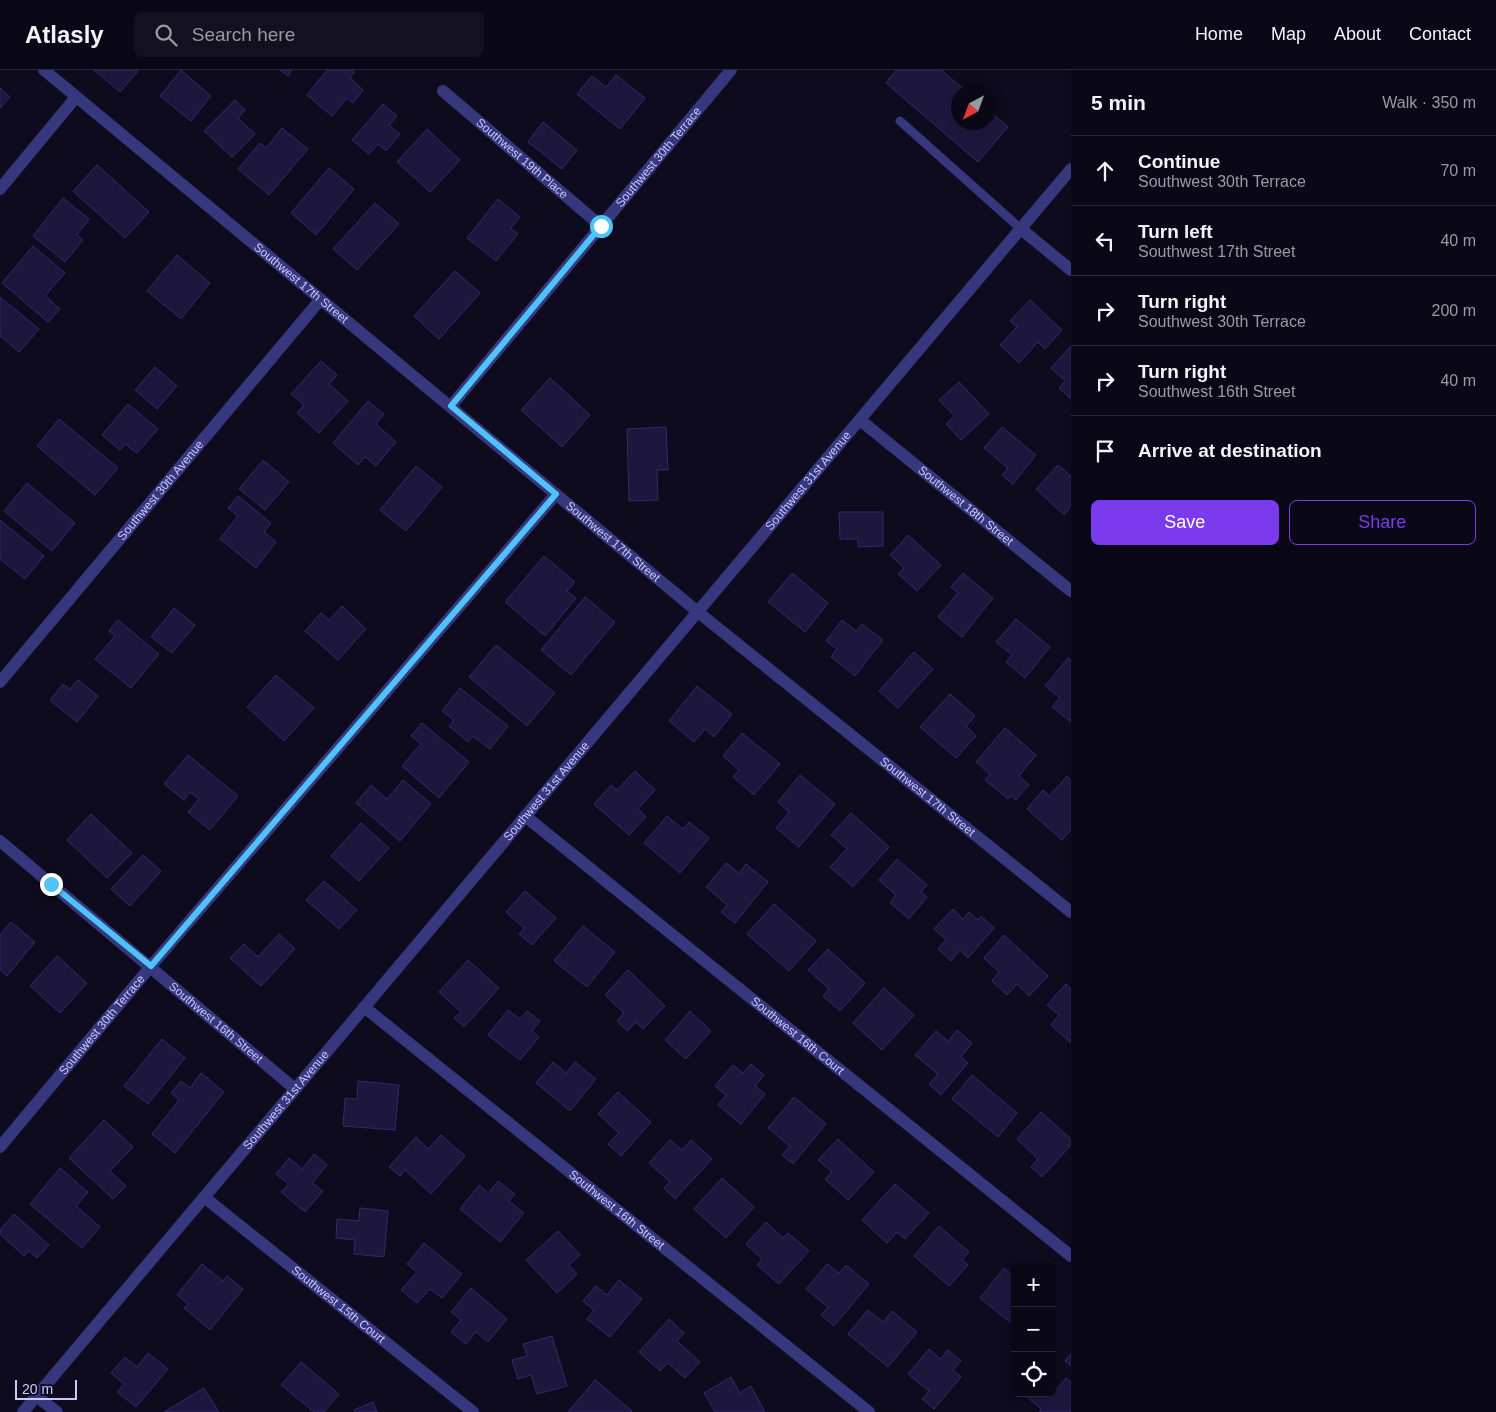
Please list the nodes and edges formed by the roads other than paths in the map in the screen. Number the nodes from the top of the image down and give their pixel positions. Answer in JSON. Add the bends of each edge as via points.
{"nodes":[{"id":1,"x":44,"y":70,"type":"edge"},
{"id":2,"x":731,"y":70,"type":"edge"},
{"id":3,"x":443,"y":91,"type":"dead end"},
{"id":4,"x":76,"y":97,"type":"junction"},
{"id":5,"x":900,"y":120,"type":"dead end"},
{"id":6,"x":1071,"y":169,"type":"edge"},
{"id":7,"x":0,"y":189,"type":"edge"},
{"id":8,"x":601,"y":226,"type":"junction"},
{"id":9,"x":1021,"y":229,"type":"junction"},
{"id":10,"x":1071,"y":270,"type":"edge"},
{"id":11,"x":320,"y":300,"type":"junction"},
{"id":12,"x":451,"y":406,"type":"junction"},
{"id":13,"x":860,"y":420,"type":"junction"},
{"id":14,"x":556,"y":494,"type":"junction"},
{"id":15,"x":1071,"y":591,"type":"edge"},
{"id":16,"x":698,"y":612,"type":"junction"},
{"id":17,"x":0,"y":682,"type":"edge"},
{"id":18,"x":525,"y":816,"type":"junction"},
{"id":19,"x":0,"y":841,"type":"edge"},
{"id":20,"x":1071,"y":912,"type":"edge"},
{"id":21,"x":151,"y":966,"type":"junction"},
{"id":22,"x":364,"y":1007,"type":"junction"},
{"id":23,"x":295,"y":1088,"type":"junction"},
{"id":24,"x":0,"y":1146,"type":"edge"},
{"id":25,"x":204,"y":1197,"type":"junction"},
{"id":26,"x":1071,"y":1256,"type":"edge"},
{"id":27,"x":36,"y":1396,"type":"junction"},
{"id":28,"x":23,"y":1412,"type":"edge"},
{"id":29,"x":57,"y":1412,"type":"edge"},
{"id":30,"x":473,"y":1412,"type":"edge"},
{"id":31,"x":869,"y":1412,"type":"edge"}],
"edges":[{"from":1,"to":4,"type":"street","name":"Southwest 17th Street"},
{"from":2,"to":8,"type":"street","name":"Southwest 30th Terrace"},
{"from":3,"to":8,"type":"street","name":"Southwest 19th Place"},
{"from":4,"to":7,"type":"street"},
{"from":4,"to":11,"type":"street","name":"Southwest 17th Street"},
{"from":5,"to":9,"type":"lane"},
{"from":6,"to":9,"type":"street","name":"Southwest 31st Avenue"},
{"from":8,"to":12,"type":"street","name":"Southwest 30th Terrace"},
{"from":9,"to":10,"type":"street"},
{"from":9,"to":13,"type":"street","name":"Southwest 31st Avenue"},
{"from":11,"to":12,"type":"street","name":"Southwest 17th Street"},
{"from":11,"to":17,"type":"street","name":"Southwest 30th Avenue"},
{"from":12,"to":14,"type":"street","name":"Southwest 17th Street"},
{"from":13,"to":15,"type":"street","name":"Southwest 18th Street"},
{"from":13,"to":16,"type":"street","name":"Southwest 31st Avenue"},
{"from":14,"to":16,"type":"street","name":"Southwest 17th Street"},
{"from":14,"to":21,"type":"street","name":"Southwest 30th Terrace"},
{"from":16,"to":18,"type":"street","name":"Southwest 31st Avenue"},
{"from":16,"to":20,"type":"street","name":"Southwest 17th Street"},
{"from":18,"to":22,"type":"street","name":"Southwest 31st Avenue"},
{"from":18,"to":26,"type":"street","name":"Southwest 16th Court"},
{"from":19,"to":21,"type":"street","name":"Southwest 16th Street"},
{"from":21,"to":23,"type":"street","name":"Southwest 16th Street"},
{"from":21,"to":24,"type":"street","name":"Southwest 30th Terrace"},
{"from":22,"to":23,"type":"street","name":"Southwest 31st Avenue"},
{"from":22,"to":31,"type":"street","name":"Southwest 16th Street"},
{"from":23,"to":25,"type":"street","name":"Southwest 31st Avenue"},
{"from":25,"to":27,"type":"street","name":"Southwest 31st Avenue"},
{"from":25,"to":30,"type":"street","name":"Southwest 15th Court"},
{"from":27,"to":28,"type":"street","name":"Southwest 31st Avenue"},
{"from":27,"to":29,"type":"street"}]}
